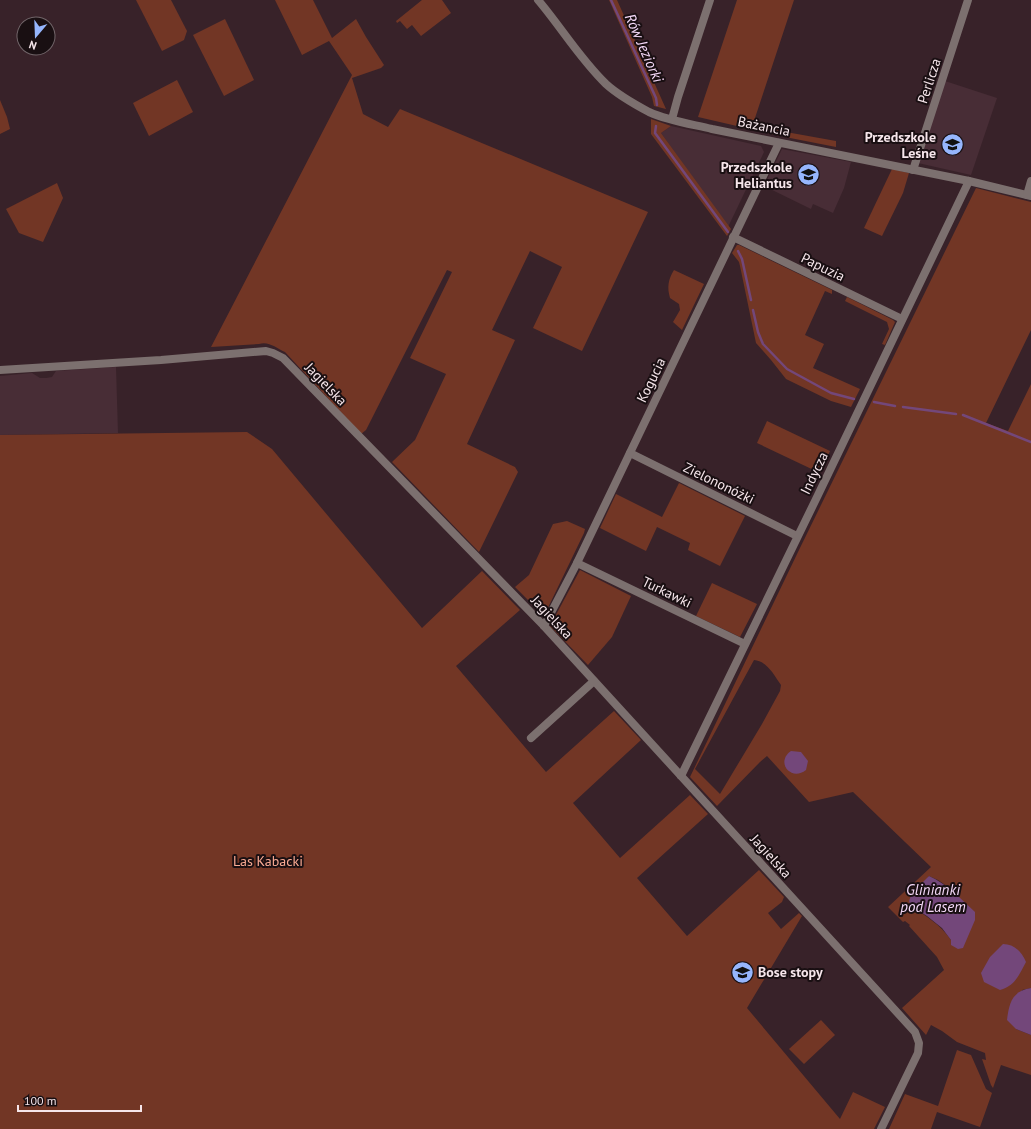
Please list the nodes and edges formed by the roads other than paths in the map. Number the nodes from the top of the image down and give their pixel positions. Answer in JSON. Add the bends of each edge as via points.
{"nodes":[{"id":1,"x":538,"y":0,"type":"edge"},
{"id":2,"x":710,"y":0,"type":"edge"},
{"id":3,"x":968,"y":0,"type":"edge"},
{"id":4,"x":672,"y":119,"type":"junction"},
{"id":5,"x":779,"y":143,"type":"junction"},
{"id":6,"x":913,"y":170,"type":"junction"},
{"id":7,"x":968,"y":181,"type":"junction"},
{"id":8,"x":1031,"y":181,"type":"edge"},
{"id":9,"x":1029,"y":195,"type":"edge"},
{"id":10,"x":734,"y":237,"type":"junction"},
{"id":11,"x":902,"y":319,"type":"junction"},
{"id":12,"x":0,"y":370,"type":"edge"},
{"id":13,"x":630,"y":453,"type":"junction"},
{"id":14,"x":797,"y":536,"type":"junction"},
{"id":15,"x":577,"y":563,"type":"junction"},
{"id":16,"x":544,"y":626,"type":"junction"},
{"id":17,"x":745,"y":644,"type":"junction"},
{"id":18,"x":594,"y":681,"type":"junction"},
{"id":19,"x":532,"y":738,"type":"dead end"},
{"id":20,"x":681,"y":776,"type":"junction"},
{"id":21,"x":881,"y":1129,"type":"edge"}],
"edges":[{"from":1,"to":4,"type":"street","name":"Bażancia","via":[[606,84],[624,98],[650,112]]},
{"from":2,"to":4,"type":"street"},
{"from":3,"to":6,"type":"street","name":"Perlicza"},
{"from":4,"to":5,"type":"street","name":"Bażancia"},
{"from":5,"to":6,"type":"street","name":"Bażancia"},
{"from":5,"to":10,"type":"street","name":"Kogucia"},
{"from":6,"to":7,"type":"street","name":"Bażancia"},
{"from":7,"to":9,"type":"street","name":"Bażancia"},
{"from":7,"to":11,"type":"street","name":"Indycza"},
{"from":8,"to":9,"type":"street"},
{"from":10,"to":11,"type":"street","name":"Papuzia"},
{"from":10,"to":13,"type":"street","name":"Kogucia"},
{"from":11,"to":14,"type":"street","name":"Indycza"},
{"from":12,"to":16,"type":"street","name":"Jagielska","via":[[259,351],[273,353],[283,358]]},
{"from":13,"to":14,"type":"street","name":"Zielononóżki"},
{"from":13,"to":15,"type":"street","name":"Kogucia"},
{"from":14,"to":17,"type":"street","name":"Indycza"},
{"from":15,"to":16,"type":"street","name":"Kogucia"},
{"from":15,"to":17,"type":"street","name":"Turkawki"},
{"from":16,"to":18,"type":"street","name":"Jagielska"},
{"from":17,"to":20,"type":"street","name":"Indycza"},
{"from":18,"to":19,"type":"street"},
{"from":18,"to":20,"type":"street","name":"Jagielska"},
{"from":20,"to":21,"type":"street","name":"Jagielska","via":[[915,1032],[919,1043],[918,1053]]}]}
